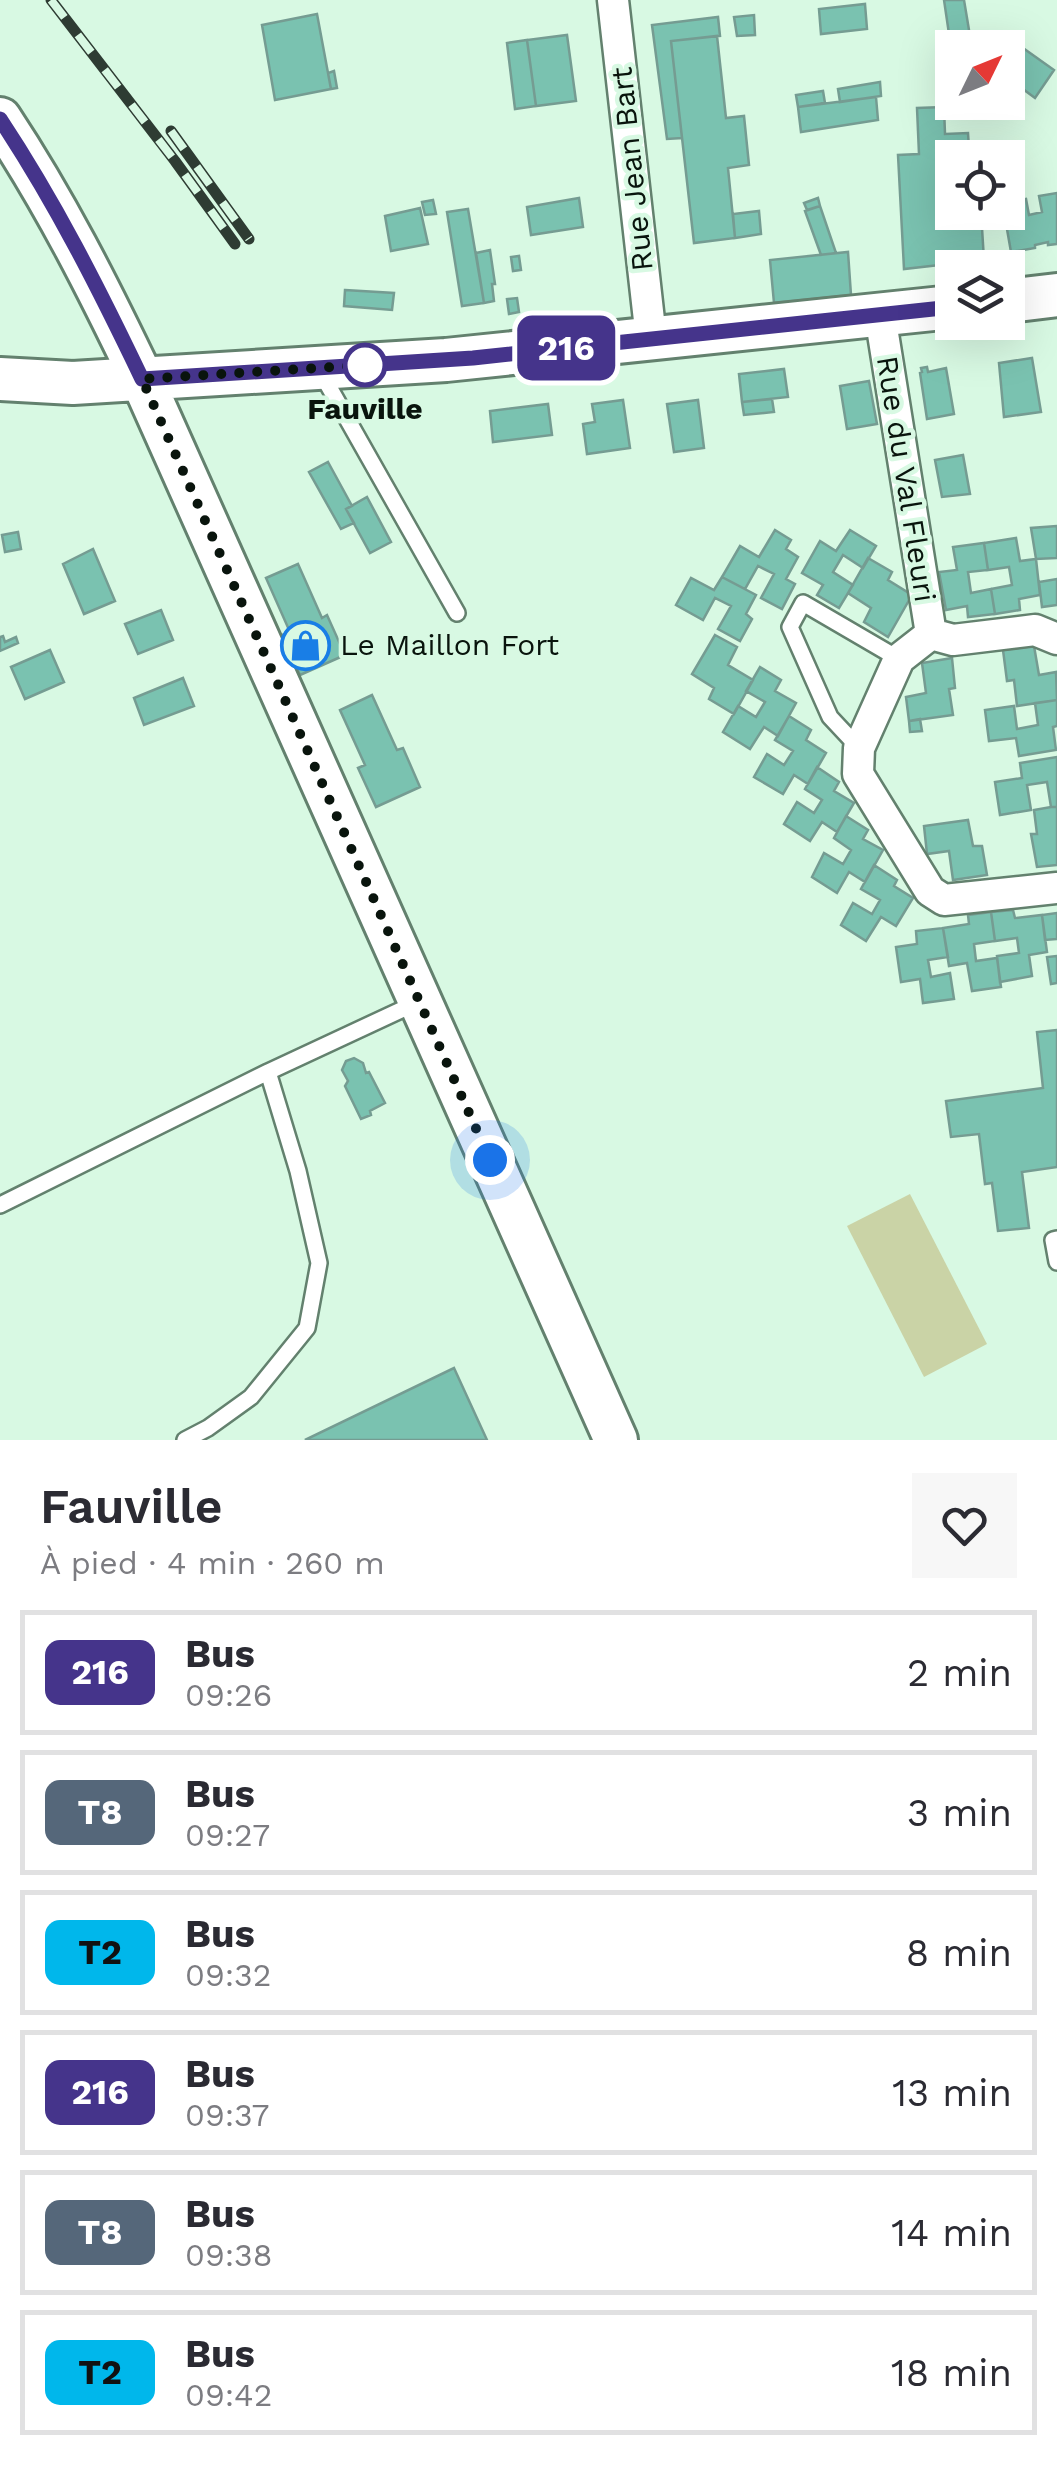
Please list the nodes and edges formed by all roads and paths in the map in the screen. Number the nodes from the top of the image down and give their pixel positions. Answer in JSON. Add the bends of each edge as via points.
{"nodes":[{"id":1,"x":613,"y":0,"type":"edge"},
{"id":2,"x":0,"y":119,"type":"edge"},
{"id":3,"x":1057,"y":295,"type":"edge"},
{"id":4,"x":1025,"y":298,"type":"edge"},
{"id":5,"x":935,"y":309,"type":"edge"},
{"id":6,"x":880,"y":315,"type":"junction"},
{"id":7,"x":651,"y":338,"type":"junction"},
{"id":8,"x":318,"y":368,"type":"junction"},
{"id":9,"x":0,"y":379,"type":"edge"},
{"id":10,"x":142,"y":379,"type":"junction"},
{"id":11,"x":457,"y":614,"type":"dead end"},
{"id":12,"x":930,"y":634,"type":"junction"},
{"id":13,"x":1057,"y":639,"type":"edge"},
{"id":14,"x":899,"y":658,"type":"junction"},
{"id":15,"x":859,"y":748,"type":"junction"},
{"id":16,"x":1057,"y":888,"type":"edge"},
{"id":17,"x":420,"y":1002,"type":"junction"},
{"id":18,"x":268,"y":1072,"type":"junction"},
{"id":19,"x":0,"y":1205,"type":"edge"},
{"id":20,"x":1057,"y":1239,"type":"edge"},
{"id":21,"x":1057,"y":1262,"type":"edge"},
{"id":22,"x":185,"y":1440,"type":"edge"},
{"id":23,"x":616,"y":1440,"type":"edge"}],
"edges":[{"from":1,"to":7,"type":"street","name":"Rue Jean Bart"},
{"from":2,"to":10,"type":"main road","via":[[68,229]]},
{"from":3,"to":4,"type":"main road"},
{"from":5,"to":6,"type":"main road"},
{"from":6,"to":7,"type":"main road"},
{"from":6,"to":12,"type":"street","name":"Rue du Val Fleuri"},
{"from":7,"to":8,"type":"main road"},
{"from":8,"to":10,"type":"main road"},
{"from":8,"to":11,"type":"lane"},
{"from":9,"to":10,"type":"main road"},
{"from":10,"to":17,"type":"main road"},
{"from":12,"to":13,"type":"street","name":"Rue du Val Fleuri","via":[[953,640],[1036,630]]},
{"from":12,"to":14,"type":"street"},
{"from":14,"to":15,"type":"street"},
{"from":14,"to":15,"type":"lane","via":[[803,602],[790,627],[830,717]]},
{"from":15,"to":16,"type":"street","via":[[858,774],[930,891],[962,900]]},
{"from":17,"to":18,"type":"lane"},
{"from":17,"to":23,"type":"main road"},
{"from":18,"to":19,"type":"lane"},
{"from":18,"to":22,"type":"lane","via":[[319,1262],[307,1328],[251,1397]]},
{"from":20,"to":21,"type":"lane"}]}
